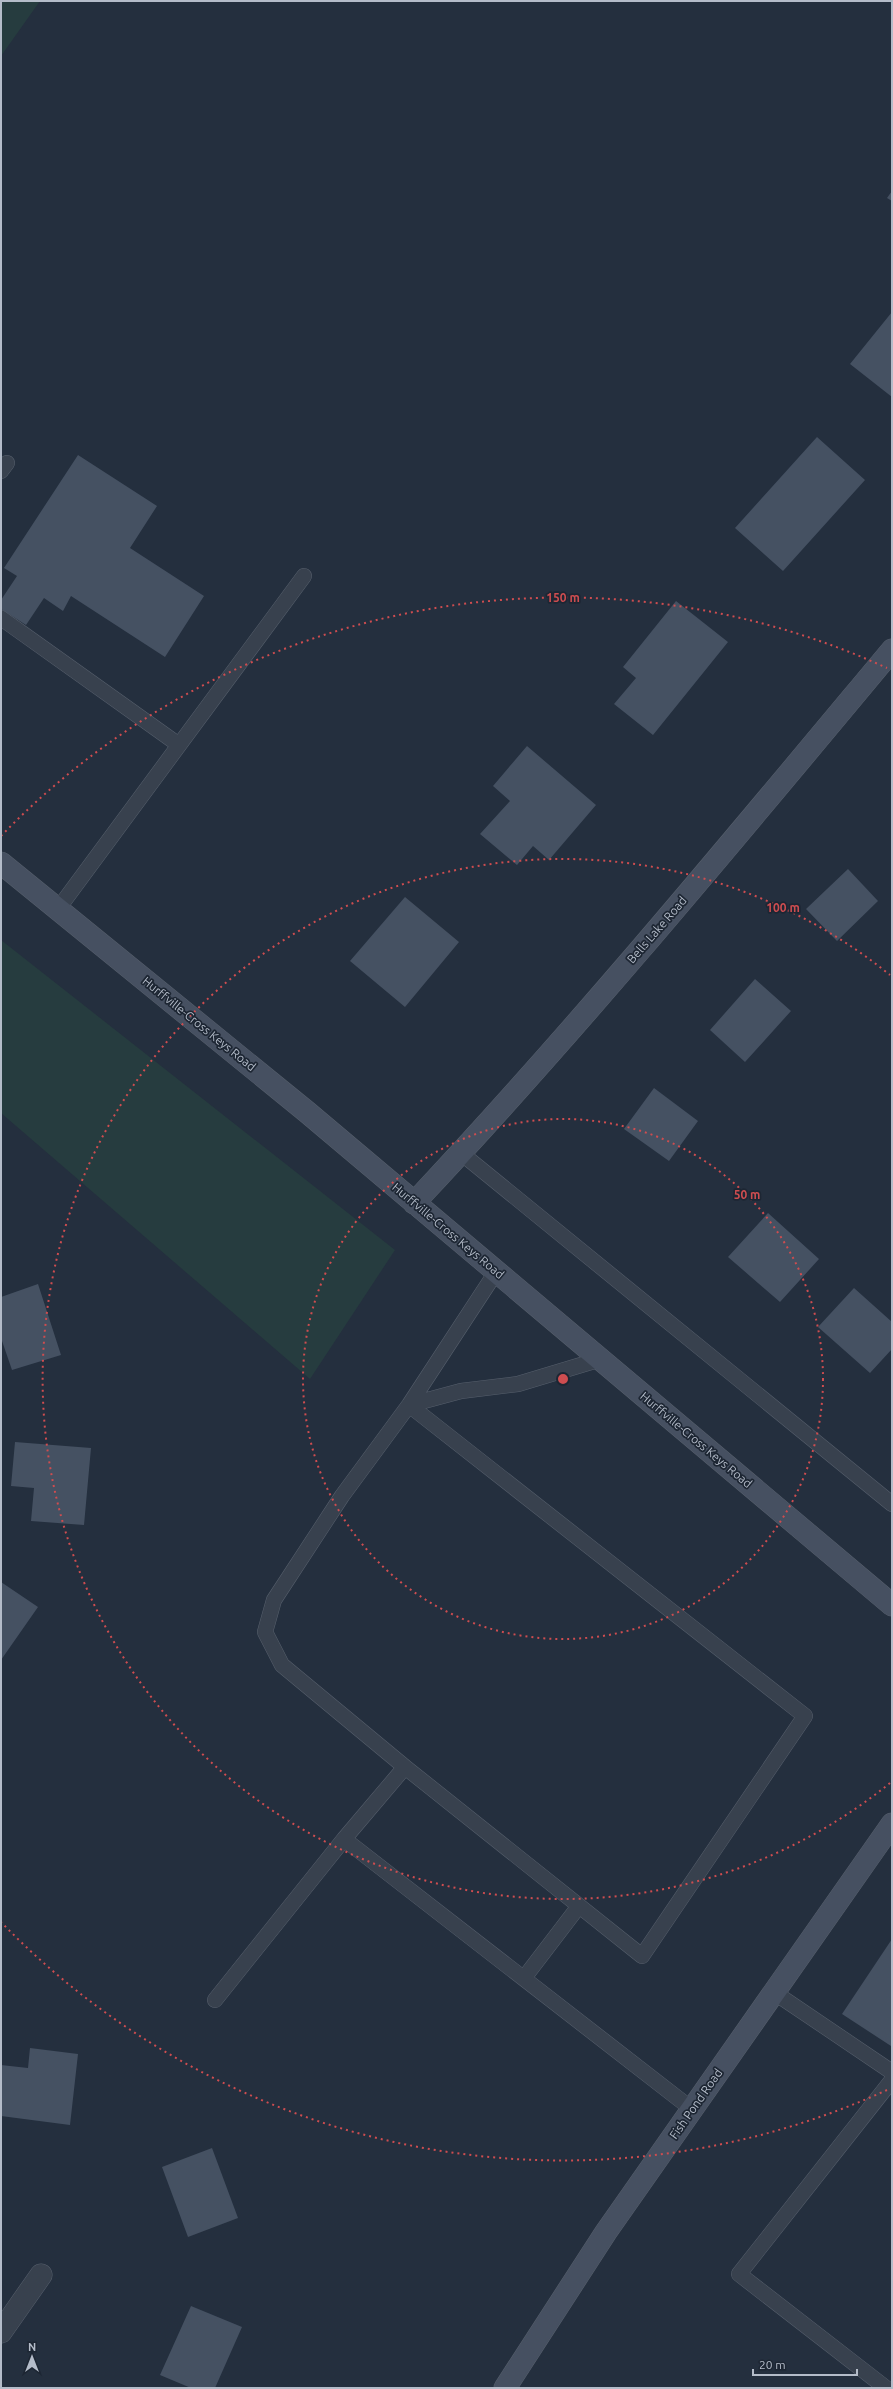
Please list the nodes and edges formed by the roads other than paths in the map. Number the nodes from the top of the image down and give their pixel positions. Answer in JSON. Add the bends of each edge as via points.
{"nodes":[{"id":1,"x":304,"y":576,"type":"dead end"},
{"id":2,"x":1,"y":618,"type":"edge"},
{"id":3,"x":892,"y":650,"type":"edge"},
{"id":4,"x":180,"y":745,"type":"junction"},
{"id":5,"x":1,"y":863,"type":"edge"},
{"id":6,"x":58,"y":909,"type":"junction"},
{"id":7,"x":462,"y":1153,"type":"junction"},
{"id":8,"x":414,"y":1203,"type":"junction"},
{"id":9,"x":496,"y":1272,"type":"junction"},
{"id":10,"x":601,"y":1360,"type":"junction"},
{"id":11,"x":409,"y":1405,"type":"junction"},
{"id":12,"x":892,"y":1504,"type":"edge"},
{"id":13,"x":892,"y":1605,"type":"edge"},
{"id":14,"x":405,"y":1767,"type":"junction"},
{"id":15,"x":892,"y":1824,"type":"edge"},
{"id":16,"x":344,"y":1839,"type":"junction"},
{"id":17,"x":579,"y":1906,"type":"junction"},
{"id":18,"x":524,"y":1978,"type":"junction"},
{"id":19,"x":775,"y":1993,"type":"junction"},
{"id":20,"x":215,"y":2000,"type":"dead end"},
{"id":21,"x":892,"y":2072,"type":"edge"},
{"id":22,"x":892,"y":2080,"type":"edge"},
{"id":23,"x":693,"y":2110,"type":"junction"},
{"id":24,"x":41,"y":2275,"type":"dead end"},
{"id":25,"x":1,"y":2332,"type":"edge"},
{"id":26,"x":505,"y":2388,"type":"edge"},
{"id":27,"x":886,"y":2388,"type":"edge"}],
"edges":[{"from":1,"to":4,"type":"lane"},
{"from":2,"to":4,"type":"lane"},
{"from":3,"to":7,"type":"street","name":"Bells Lake Road","via":[[662,926]]},
{"from":4,"to":6,"type":"lane"},
{"from":5,"to":6,"type":"street","name":"Hurffville-Cross Keys Road"},
{"from":6,"to":8,"type":"street","name":"Hurffville-Cross Keys Road","via":[[301,1107]]},
{"from":7,"to":8,"type":"street","name":"Bells Lake Road"},
{"from":7,"to":12,"type":"lane"},
{"from":8,"to":9,"type":"street","name":"Hurffville-Cross Keys Road"},
{"from":9,"to":10,"type":"street","name":"Hurffville-Cross Keys Road"},
{"from":9,"to":11,"type":"lane"},
{"from":10,"to":11,"type":"lane","via":[[518,1384],[461,1391]]},
{"from":10,"to":13,"type":"street","name":"Hurffville-Cross Keys Road"},
{"from":11,"to":14,"type":"lane","via":[[342,1496],[274,1600],[265,1632],[282,1665]]},
{"from":11,"to":17,"type":"lane","via":[[805,1716],[642,1956]]},
{"from":14,"to":16,"type":"lane"},
{"from":14,"to":17,"type":"lane"},
{"from":15,"to":19,"type":"street","name":"Fish Pond Road"},
{"from":16,"to":18,"type":"lane"},
{"from":16,"to":20,"type":"lane"},
{"from":17,"to":18,"type":"lane"},
{"from":18,"to":23,"type":"lane"},
{"from":19,"to":21,"type":"lane"},
{"from":19,"to":23,"type":"street","name":"Fish Pond Road"},
{"from":22,"to":27,"type":"lane","via":[[739,2274]]},
{"from":23,"to":26,"type":"street","name":"Fish Pond Road","via":[[606,2232]]},
{"from":24,"to":25,"type":"street"}]}
